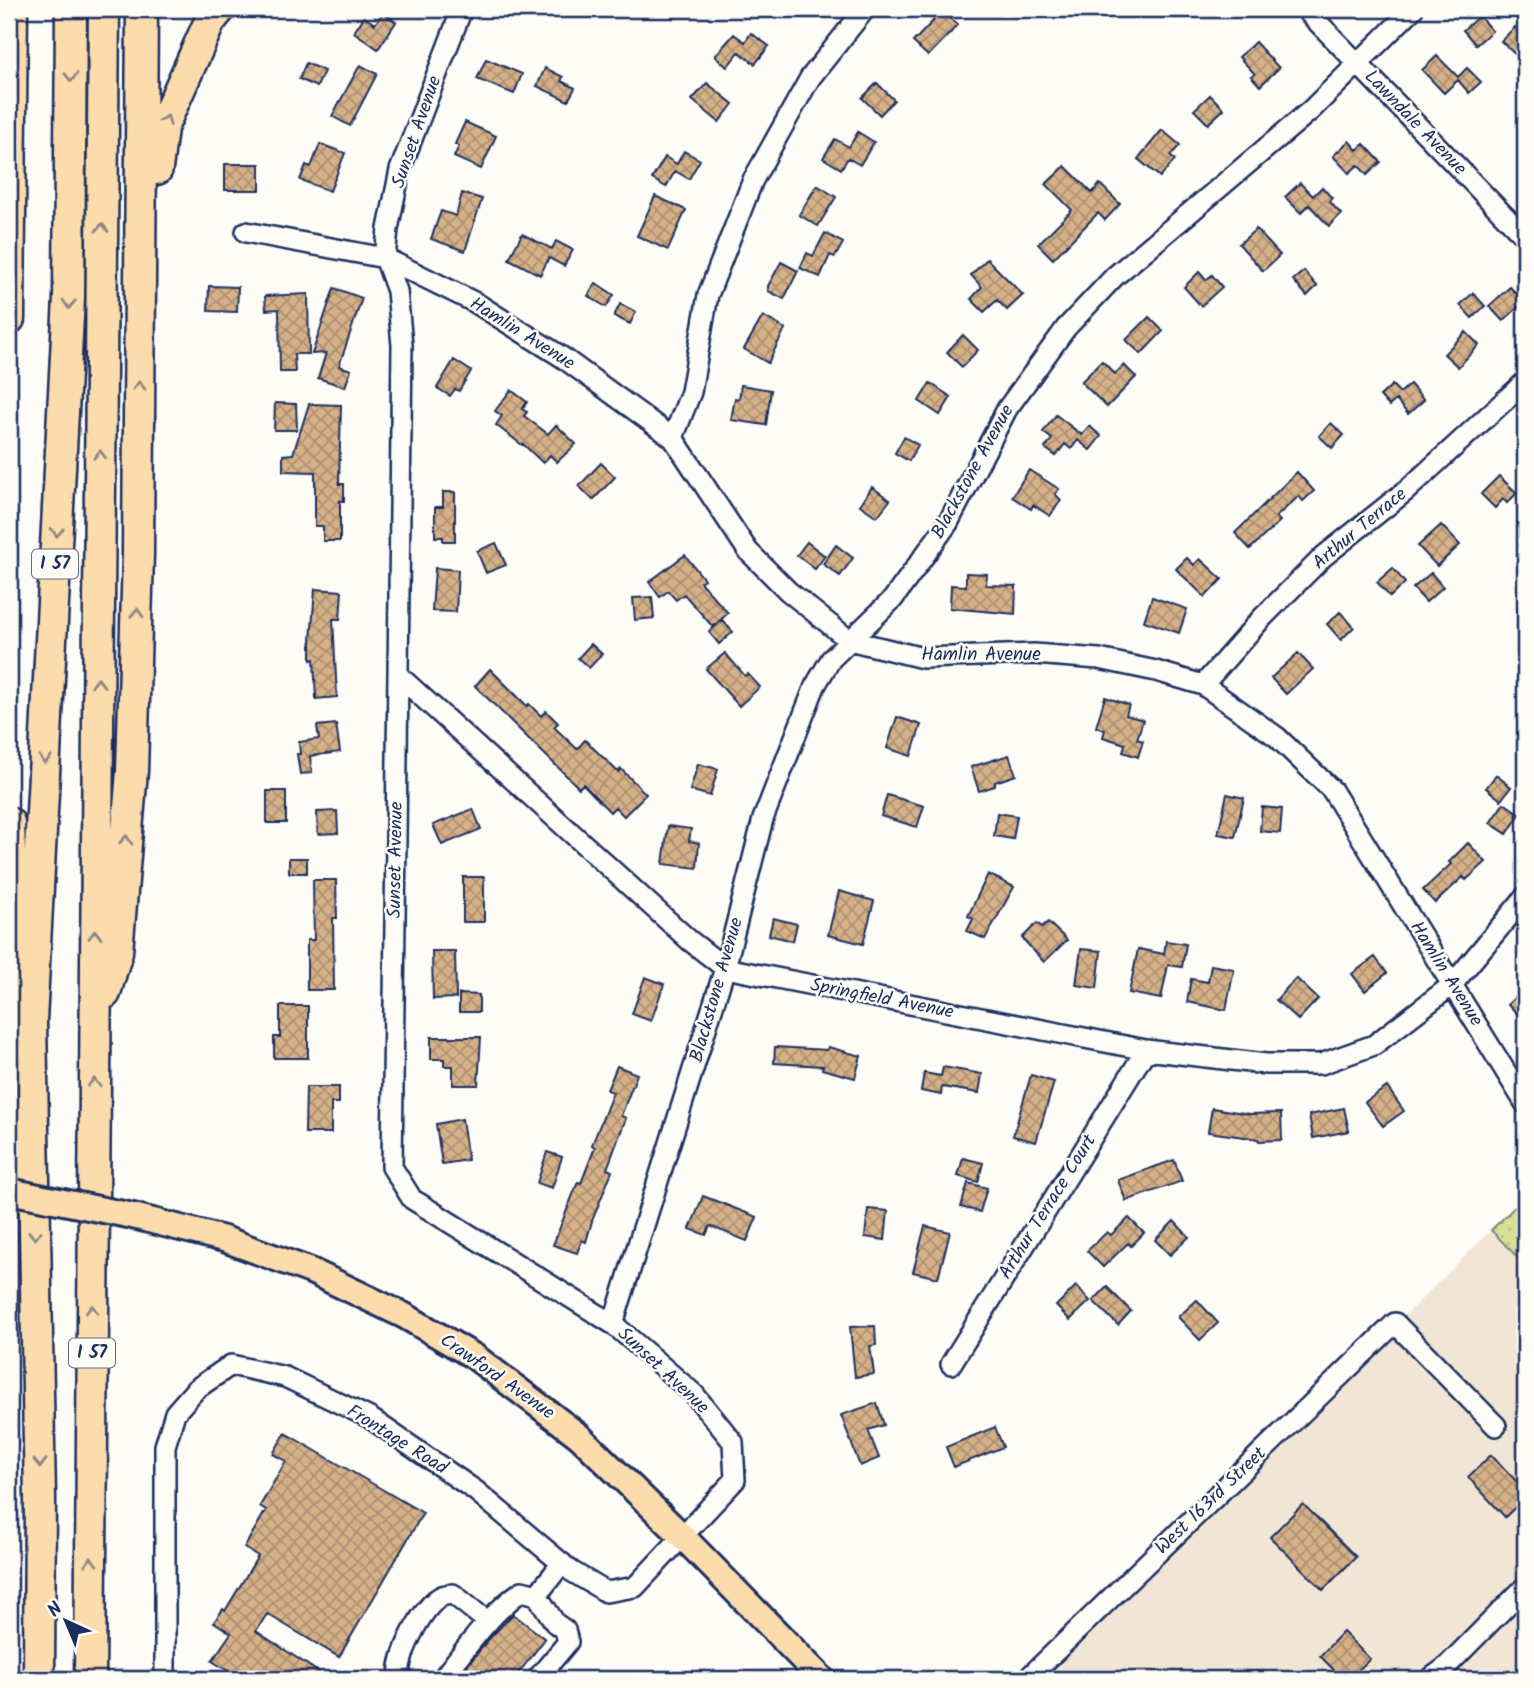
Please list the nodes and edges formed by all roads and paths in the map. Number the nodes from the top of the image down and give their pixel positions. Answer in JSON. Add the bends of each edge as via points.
{"nodes":[{"id":1,"x":12,"y":9,"type":"edge"},
{"id":2,"x":71,"y":9,"type":"edge"},
{"id":3,"x":104,"y":9,"type":"edge"},
{"id":4,"x":142,"y":9,"type":"edge"},
{"id":5,"x":220,"y":9,"type":"edge"},
{"id":6,"x":462,"y":9,"type":"edge"},
{"id":7,"x":865,"y":9,"type":"edge"},
{"id":8,"x":1305,"y":9,"type":"edge"},
{"id":9,"x":1413,"y":9,"type":"edge"},
{"id":10,"x":1357,"y":63,"type":"junction"},
{"id":11,"x":246,"y":232,"type":"dead end"},
{"id":12,"x":1525,"y":237,"type":"edge"},
{"id":13,"x":385,"y":258,"type":"junction"},
{"id":14,"x":9,"y":319,"type":"edge"},
{"id":15,"x":139,"y":333,"type":"junction"},
{"id":16,"x":1525,"y":382,"type":"edge"},
{"id":17,"x":673,"y":438,"type":"junction"},
{"id":18,"x":849,"y":640,"type":"junction"},
{"id":19,"x":398,"y":675,"type":"junction"},
{"id":20,"x":1203,"y":685,"type":"junction"},
{"id":21,"x":9,"y":823,"type":"edge"},
{"id":22,"x":1525,"y":897,"type":"edge"},
{"id":23,"x":725,"y":968,"type":"junction"},
{"id":24,"x":1452,"y":985,"type":"junction"},
{"id":25,"x":94,"y":1027,"type":"junction"},
{"id":26,"x":1146,"y":1051,"type":"junction"},
{"id":27,"x":1525,"y":1103,"type":"edge"},
{"id":28,"x":33,"y":1118,"type":"junction"},
{"id":29,"x":9,"y":1191,"type":"edge"},
{"id":30,"x":613,"y":1324,"type":"junction"},
{"id":31,"x":951,"y":1364,"type":"dead end"},
{"id":32,"x":1496,"y":1426,"type":"dead end"},
{"id":33,"x":682,"y":1537,"type":"junction"},
{"id":34,"x":562,"y":1563,"type":"junction"},
{"id":35,"x":1525,"y":1587,"type":"edge"},
{"id":36,"x":537,"y":1595,"type":"junction"},
{"id":37,"x":488,"y":1622,"type":"junction"},
{"id":38,"x":39,"y":1679,"type":"edge"},
{"id":39,"x":90,"y":1679,"type":"edge"},
{"id":40,"x":165,"y":1679,"type":"edge"},
{"id":41,"x":400,"y":1679,"type":"edge"},
{"id":42,"x":442,"y":1679,"type":"edge"},
{"id":43,"x":537,"y":1679,"type":"edge"},
{"id":44,"x":822,"y":1679,"type":"edge"},
{"id":45,"x":1027,"y":1679,"type":"edge"},
{"id":46,"x":1430,"y":1679,"type":"edge"}],
"edges":[{"from":1,"to":14,"type":"highway"},
{"from":2,"to":28,"type":"highway","number":"I 57","one_way":true,"via":[[69,298],[31,1021]]},
{"from":25,"to":3,"type":"highway","number":"I 57","one_way":true},
{"from":4,"to":15,"type":"highway"},
{"from":15,"to":5,"type":"highway","one_way":true,"via":[[162,128],[210,21]]},
{"from":6,"to":13,"type":"street","name":"Sunset Avenue","via":[[400,170]]},
{"from":7,"to":17,"type":"street","via":[[810,78],[753,180],[708,295],[691,392]]},
{"from":8,"to":10,"type":"street","name":"Lawndale Avenue"},
{"from":9,"to":10,"type":"street","name":"Blackstone Avenue"},
{"from":10,"to":12,"type":"street","name":"Lawndale Avenue"},
{"from":10,"to":18,"type":"street","name":"Blackstone Avenue","via":[[1311,110],[1115,276],[1066,328],[1007,409],[947,523],[893,599]]},
{"from":11,"to":13,"type":"street","name":"Hamlin Avenue"},
{"from":13,"to":17,"type":"street","name":"Hamlin Avenue","via":[[476,303],[562,357]]},
{"from":13,"to":19,"type":"street","name":"Sunset Avenue","via":[[397,291],[402,345]]},
{"from":25,"to":15,"type":"highway","one_way":true,"via":[[117,952],[132,771]]},
{"from":16,"to":20,"type":"street","name":"Arthur Terrace","via":[[1408,490],[1324,556]]},
{"from":17,"to":18,"type":"street","name":"Hamlin Avenue","via":[[748,551],[788,591]]},
{"from":18,"to":20,"type":"street","name":"Hamlin Avenue","via":[[923,658],[1034,653],[1099,659]]},
{"from":18,"to":23,"type":"street","name":"Blackstone Avenue","via":[[831,659],[816,686],[763,819]]},
{"from":19,"to":23,"type":"street","name":"Springfield Avenue"},
{"from":19,"to":30,"type":"street","name":"Sunset Avenue","via":[[392,1167],[412,1199]]},
{"from":20,"to":24,"type":"street","name":"Hamlin Avenue","via":[[1277,737],[1332,790]]},
{"from":21,"to":28,"type":"highway","via":[[14,1000]]},
{"from":22,"to":24,"type":"street","name":"Springfield Avenue"},
{"from":23,"to":26,"type":"street","name":"Springfield Avenue"},
{"from":23,"to":30,"type":"street","name":"Blackstone Avenue"},
{"from":24,"to":26,"type":"street","name":"Springfield Avenue","via":[[1374,1045],[1321,1065]]},
{"from":24,"to":27,"type":"street","name":"Hamlin Avenue"},
{"from":39,"to":25,"type":"highway","number":"I 57","one_way":true},
{"from":26,"to":31,"type":"street","name":"Arthur Terrace Court"},
{"from":28,"to":38,"type":"highway","number":"I 57","one_way":true},
{"from":29,"to":33,"type":"main road","name":"Crawford Avenue","bridge":true,"via":[[224,1239],[311,1271],[416,1323],[475,1357],[579,1436]]},
{"from":30,"to":33,"type":"street","name":"Sunset Avenue","via":[[694,1394],[733,1442],[735,1480]]},
{"from":32,"to":45,"type":"street","name":"West 163rd Street","via":[[1395,1323]]},
{"from":33,"to":34,"type":"street","name":"Frontage Road","via":[[635,1587],[606,1592]]},
{"from":33,"to":44,"type":"main road","name":"Crawford Avenue"},
{"from":34,"to":36,"type":"street"},
{"from":34,"to":40,"type":"street","name":"Frontage Road","via":[[475,1491],[370,1418],[285,1377],[231,1365],[196,1389],[175,1413],[165,1446]]},
{"from":35,"to":46,"type":"street"},
{"from":36,"to":37,"type":"street","via":[[522,1591]]},
{"from":36,"to":43,"type":"street","via":[[565,1630],[568,1642]]},
{"from":37,"to":41,"type":"street","via":[[453,1594],[439,1597],[410,1633]]},
{"from":37,"to":42,"type":"street"}]}
